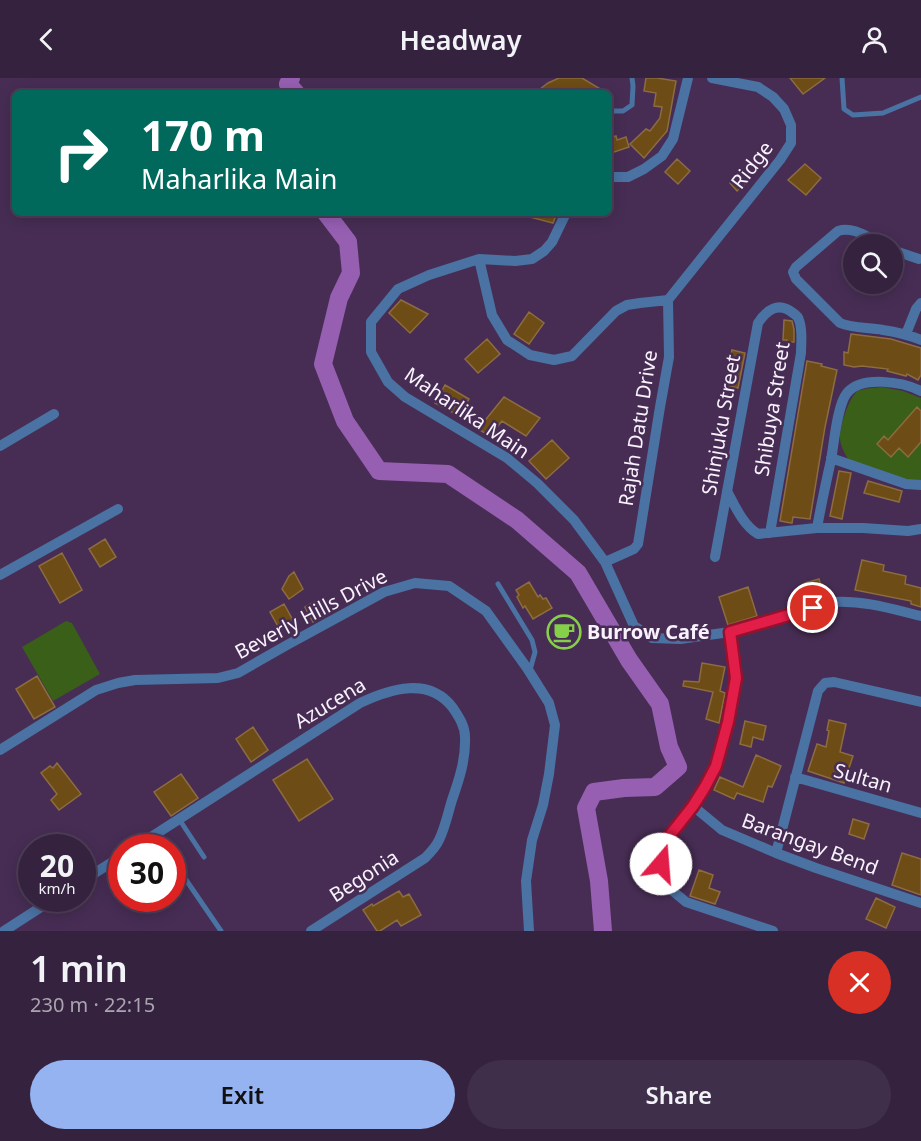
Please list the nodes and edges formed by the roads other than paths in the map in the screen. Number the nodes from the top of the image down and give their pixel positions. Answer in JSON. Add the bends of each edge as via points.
{"nodes":[{"id":1,"x":632,"y":78,"type":"edge"},
{"id":2,"x":688,"y":78,"type":"edge"},
{"id":3,"x":712,"y":78,"type":"edge"},
{"id":4,"x":842,"y":78,"type":"edge"},
{"id":5,"x":921,"y":97,"type":"edge"},
{"id":6,"x":612,"y":111,"type":"edge"},
{"id":7,"x":612,"y":177,"type":"edge"},
{"id":8,"x":565,"y":216,"type":"edge"},
{"id":9,"x":861,"y":234,"type":"edge"},
{"id":10,"x":903,"y":254,"type":"edge"},
{"id":11,"x":479,"y":259,"type":"junction"},
{"id":12,"x":920,"y":259,"type":"dead end"},
{"id":13,"x":668,"y":300,"type":"junction"},
{"id":14,"x":921,"y":303,"type":"edge"},
{"id":15,"x":776,"y":307,"type":"joint"},
{"id":16,"x":906,"y":334,"type":"junction"},
{"id":17,"x":921,"y":340,"type":"edge"},
{"id":18,"x":921,"y":391,"type":"edge"},
{"id":19,"x":54,"y":414,"type":"dead end"},
{"id":20,"x":0,"y":446,"type":"edge"},
{"id":21,"x":831,"y":458,"type":"junction"},
{"id":22,"x":921,"y":485,"type":"edge"},
{"id":23,"x":727,"y":491,"type":"junction"},
{"id":24,"x":118,"y":509,"type":"dead end"},
{"id":25,"x":816,"y":528,"type":"junction"},
{"id":26,"x":921,"y":529,"type":"edge"},
{"id":27,"x":770,"y":533,"type":"junction"},
{"id":28,"x":715,"y":557,"type":"dead end"},
{"id":29,"x":605,"y":562,"type":"junction"},
{"id":30,"x":0,"y":575,"type":"edge"},
{"id":31,"x":498,"y":584,"type":"dead end"},
{"id":32,"x":921,"y":616,"type":"edge"},
{"id":33,"x":730,"y":632,"type":"junction"},
{"id":34,"x":530,"y":672,"type":"junction"},
{"id":35,"x":921,"y":702,"type":"edge"},
{"id":36,"x":0,"y":750,"type":"edge"},
{"id":37,"x":795,"y":777,"type":"junction"},
{"id":38,"x":693,"y":806,"type":"junction"},
{"id":39,"x":921,"y":813,"type":"edge"},
{"id":40,"x":179,"y":819,"type":"junction"},
{"id":41,"x":156,"y":834,"type":"edge"},
{"id":42,"x":434,"y":849,"type":"joint"},
{"id":43,"x":776,"y":853,"type":"junction"},
{"id":44,"x":204,"y":857,"type":"dead end"},
{"id":45,"x":186,"y":880,"type":"edge"},
{"id":46,"x":921,"y":903,"type":"edge"},
{"id":47,"x":33,"y":912,"type":"edge"},
{"id":48,"x":4,"y":931,"type":"edge"},
{"id":49,"x":221,"y":931,"type":"edge"},
{"id":50,"x":311,"y":931,"type":"edge"},
{"id":51,"x":529,"y":931,"type":"edge"},
{"id":52,"x":773,"y":931,"type":"edge"}],
"edges":[{"from":1,"to":6,"type":"lane","via":[[632,105],[623,111]]},
{"from":2,"to":7,"type":"street","via":[[673,139],[662,156],[627,177]]},
{"from":3,"to":13,"type":"street","name":"Ridge","via":[[758,87],[773,97],[791,125],[791,143]]},
{"from":4,"to":5,"type":"lane","via":[[844,110],[853,115],[883,113]]},
{"from":8,"to":11,"type":"street","name":"Maharlika Main","via":[[552,242],[532,259]]},
{"from":9,"to":16,"type":"street","via":[[846,229],[838,231],[796,267],[796,279],[840,323]]},
{"from":10,"to":12,"type":"street"},
{"from":11,"to":13,"type":"street","via":[[492,315],[507,340],[530,355],[554,360],[572,356],[616,310]]},
{"from":11,"to":29,"type":"street","name":"Maharlika Main","via":[[398,289],[371,322],[371,352],[388,382],[405,397],[507,458],[537,483],[574,520]]},
{"from":13,"to":29,"type":"street","name":"Rajah Datu Drive","via":[[669,357],[638,544]]},
{"from":14,"to":16,"type":"street"},
{"from":15,"to":23,"type":"street","name":"Shinjuku Street","via":[[758,323]]},
{"from":15,"to":27,"type":"street","name":"Shibuya Street","via":[[787,308],[799,318],[802,333]]},
{"from":16,"to":17,"type":"street"},
{"from":18,"to":21,"type":"street","via":[[881,381],[853,388],[842,402]]},
{"from":19,"to":20,"type":"street"},
{"from":21,"to":22,"type":"street","via":[[906,484]]},
{"from":21,"to":25,"type":"street"},
{"from":23,"to":27,"type":"street","via":[[752,530]]},
{"from":23,"to":28,"type":"street","name":"Shinjuku Street"},
{"from":24,"to":30,"type":"street"},
{"from":25,"to":26,"type":"street"},
{"from":25,"to":27,"type":"street"},
{"from":29,"to":33,"type":"street","name":"Maharlika Main","via":[[634,626],[652,638],[680,639]]},
{"from":31,"to":34,"type":"lane","via":[[532,640],[535,652]]},
{"from":32,"to":33,"type":"street","name":"Maharlika Main","via":[[867,603],[833,602]]},
{"from":33,"to":38,"type":"street","via":[[736,678],[728,722],[716,766]]},
{"from":34,"to":36,"type":"street","name":"Beverly Hills Drive","via":[[486,611],[449,586],[416,583],[384,592],[237,674],[135,680],[96,690]]},
{"from":34,"to":51,"type":"street","name":"Beverly Hills Drive","via":[[549,703],[555,725],[549,774],[526,881]]},
{"from":35,"to":37,"type":"street","via":[[825,682],[818,691]]},
{"from":37,"to":39,"type":"street","name":"Sultan"},
{"from":37,"to":43,"type":"street"},
{"from":38,"to":43,"type":"street","name":"Barangay Bend","via":[[722,830]]},
{"from":38,"to":52,"type":"street","via":[[667,839],[661,864],[668,887],[686,902]]},
{"from":40,"to":41,"type":"street","name":"Azucena"},
{"from":40,"to":42,"type":"street","name":"Azucena","via":[[360,703],[394,689],[420,688],[450,704],[465,735],[462,769]]},
{"from":40,"to":44,"type":"lane"},
{"from":42,"to":50,"type":"street","name":"Begonia"},
{"from":43,"to":46,"type":"street","name":"Barangay Bend"},
{"from":45,"to":49,"type":"lane"},
{"from":47,"to":48,"type":"street"}]}
